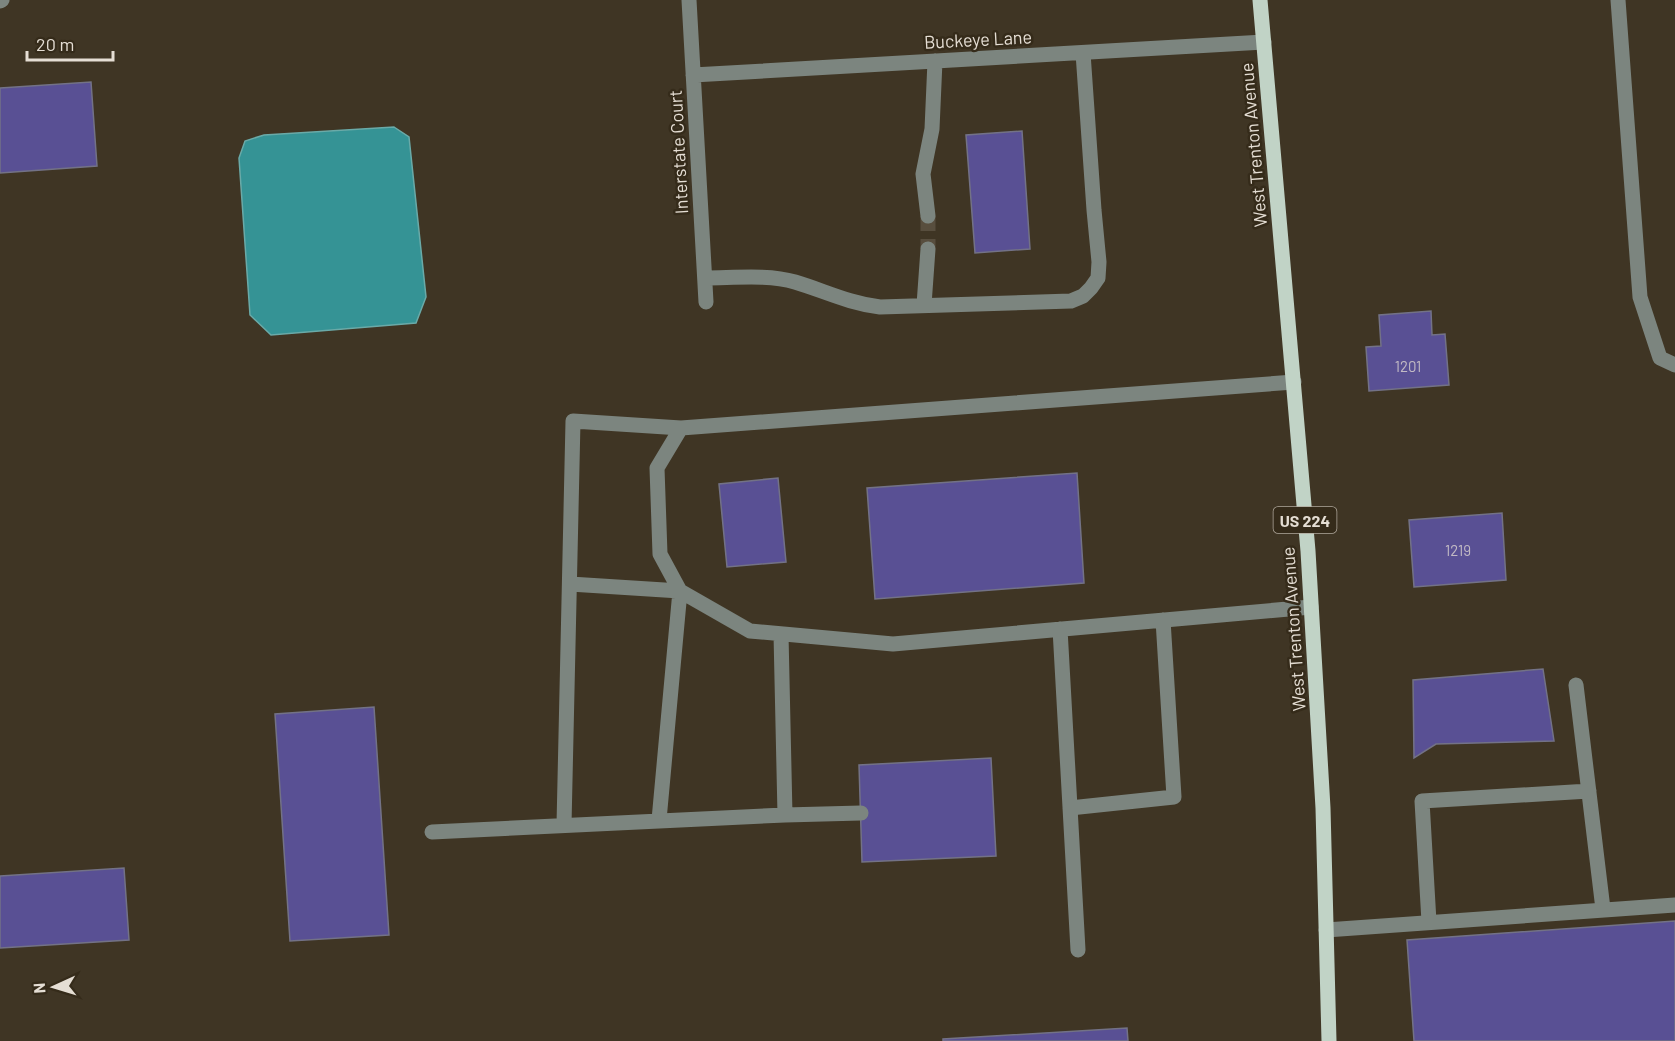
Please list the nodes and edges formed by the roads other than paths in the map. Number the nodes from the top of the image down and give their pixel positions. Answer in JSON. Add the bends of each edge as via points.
{"nodes":[{"id":1,"x":689,"y":0,"type":"edge"},
{"id":2,"x":1260,"y":0,"type":"edge"},
{"id":3,"x":1618,"y":0,"type":"edge"},
{"id":4,"x":1264,"y":42,"type":"junction"},
{"id":5,"x":1083,"y":53,"type":"junction"},
{"id":6,"x":935,"y":61,"type":"junction"},
{"id":7,"x":693,"y":75,"type":"junction"},
{"id":8,"x":928,"y":216,"type":"tunnel mouth"},
{"id":9,"x":928,"y":249,"type":"tunnel mouth"},
{"id":10,"x":705,"y":278,"type":"junction"},
{"id":11,"x":706,"y":303,"type":"dead end"},
{"id":12,"x":924,"y":305,"type":"junction"},
{"id":13,"x":1675,"y":365,"type":"edge"},
{"id":14,"x":1294,"y":382,"type":"junction"},
{"id":15,"x":681,"y":428,"type":"junction"},
{"id":16,"x":570,"y":584,"type":"junction"},
{"id":17,"x":680,"y":591,"type":"junction"},
{"id":18,"x":1311,"y":607,"type":"junction"},
{"id":19,"x":1163,"y":620,"type":"junction"},
{"id":20,"x":1060,"y":629,"type":"junction"},
{"id":21,"x":781,"y":634,"type":"junction"},
{"id":22,"x":1576,"y":685,"type":"dead end"},
{"id":23,"x":1589,"y":791,"type":"junction"},
{"id":24,"x":1070,"y":808,"type":"junction"},
{"id":25,"x":861,"y":813,"type":"dead end"},
{"id":26,"x":785,"y":814,"type":"junction"},
{"id":27,"x":659,"y":820,"type":"junction"},
{"id":28,"x":564,"y":825,"type":"junction"},
{"id":29,"x":432,"y":832,"type":"dead end"},
{"id":30,"x":1675,"y":905,"type":"edge"},
{"id":31,"x":1603,"y":909,"type":"junction"},
{"id":32,"x":1429,"y":922,"type":"junction"},
{"id":33,"x":1326,"y":930,"type":"junction"},
{"id":34,"x":1078,"y":950,"type":"dead end"},
{"id":35,"x":1329,"y":1041,"type":"edge"}],
"edges":[{"from":1,"to":7,"type":"street","name":"Interstate Court"},
{"from":2,"to":4,"type":"main road","name":"West Trenton Avenue","number":"US 224"},
{"from":3,"to":13,"type":"street","via":[[1640,297],[1660,358]]},
{"from":4,"to":5,"type":"street","name":"Buckeye Lane"},
{"from":4,"to":14,"type":"main road","name":"West Trenton Avenue","number":"US 224"},
{"from":5,"to":6,"type":"street","name":"Buckeye Lane"},
{"from":5,"to":12,"type":"street","via":[[1098,278],[1083,296],[1071,300]]},
{"from":6,"to":7,"type":"street","name":"Buckeye Lane"},
{"from":6,"to":8,"type":"street","via":[[932,129],[924,174]]},
{"from":7,"to":10,"type":"street","name":"Interstate Court"},
{"from":9,"to":12,"type":"street"},
{"from":10,"to":11,"type":"street","name":"Interstate Court"},
{"from":10,"to":12,"type":"street","via":[[778,279],[860,304]]},
{"from":14,"to":15,"type":"street"},
{"from":14,"to":18,"type":"main road","name":"West Trenton Avenue","number":"US 224"},
{"from":15,"to":16,"type":"street","via":[[573,421]]},
{"from":15,"to":17,"type":"street","via":[[657,468],[660,554]]},
{"from":16,"to":17,"type":"street"},
{"from":16,"to":28,"type":"street"},
{"from":17,"to":21,"type":"street","via":[[750,631]]},
{"from":17,"to":27,"type":"street"},
{"from":18,"to":19,"type":"street"},
{"from":18,"to":33,"type":"main road","name":"West Trenton Avenue","number":"US 224"},
{"from":19,"to":20,"type":"street"},
{"from":19,"to":24,"type":"street","via":[[1174,797]]},
{"from":20,"to":21,"type":"street","via":[[893,644]]},
{"from":20,"to":24,"type":"street"},
{"from":21,"to":26,"type":"street"},
{"from":22,"to":23,"type":"street"},
{"from":23,"to":31,"type":"street"},
{"from":23,"to":32,"type":"street","via":[[1422,801]]},
{"from":24,"to":34,"type":"street"},
{"from":25,"to":26,"type":"street"},
{"from":26,"to":27,"type":"street"},
{"from":27,"to":28,"type":"street"},
{"from":28,"to":29,"type":"street"},
{"from":30,"to":31,"type":"street"},
{"from":31,"to":32,"type":"street"},
{"from":32,"to":33,"type":"street"},
{"from":33,"to":35,"type":"main road","name":"West Trenton Avenue","number":"US 224"}]}
